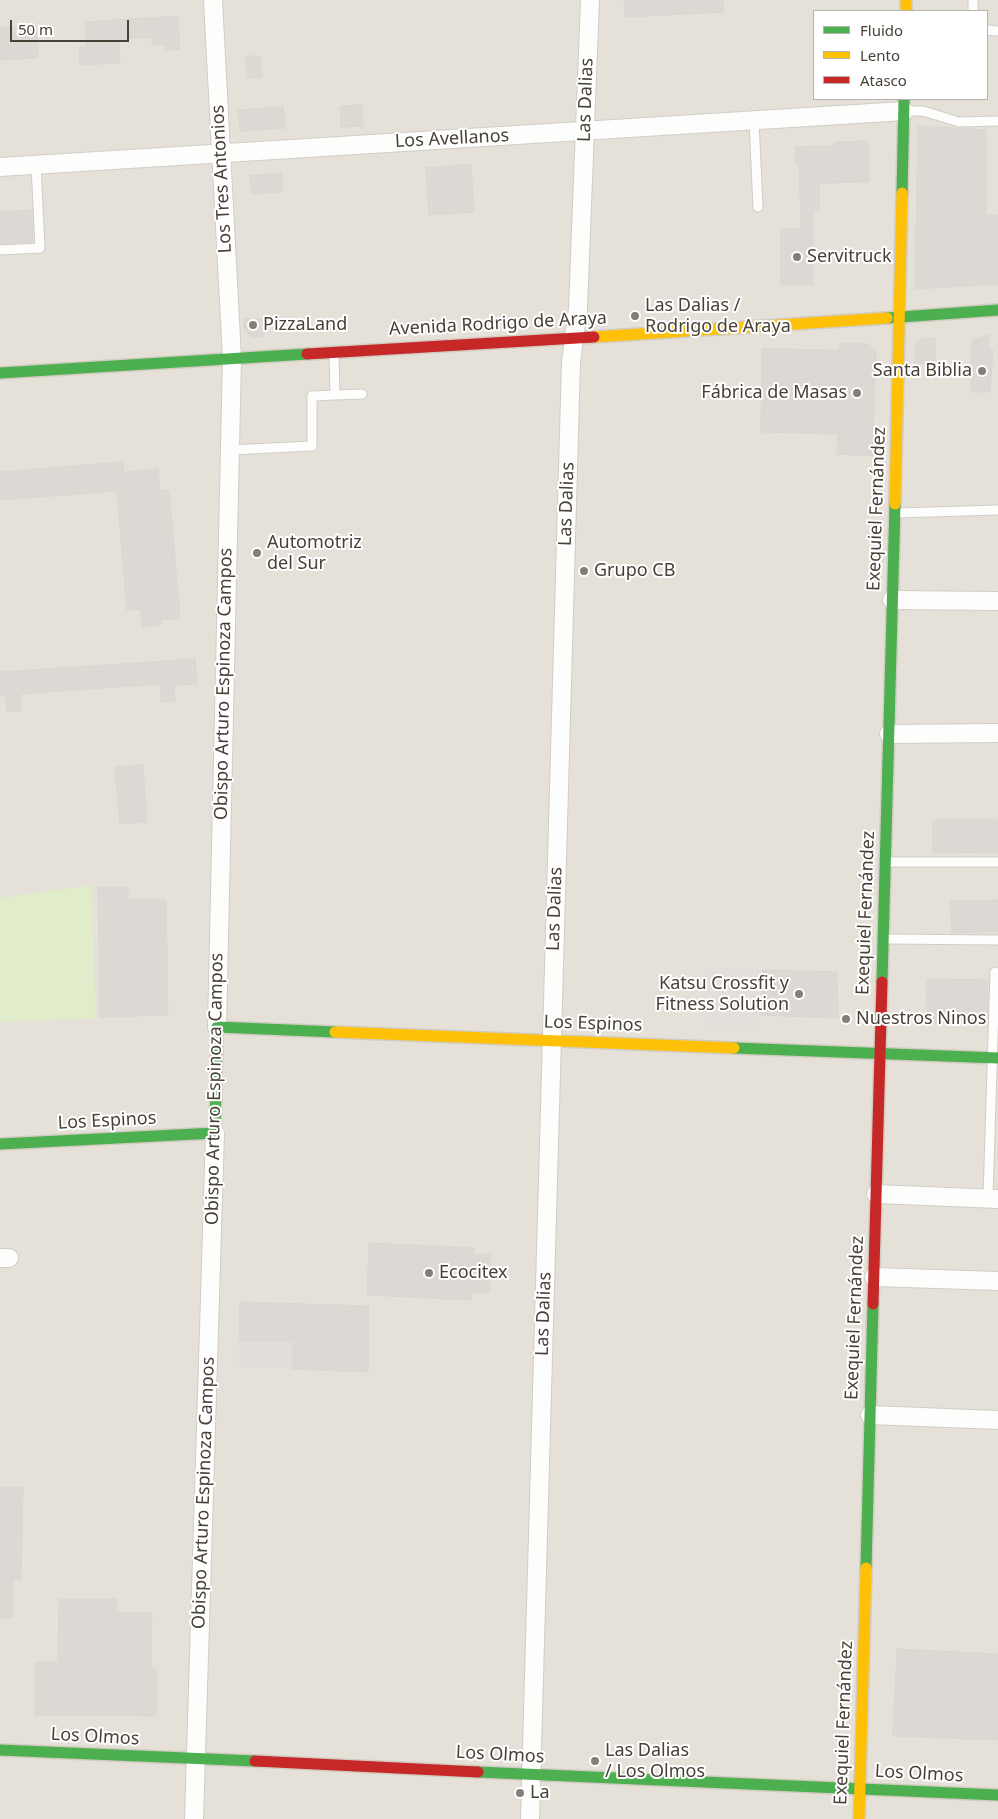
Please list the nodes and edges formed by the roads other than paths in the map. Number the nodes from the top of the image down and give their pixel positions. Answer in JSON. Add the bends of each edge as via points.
{"nodes":[{"id":1,"x":213,"y":0,"type":"edge"},
{"id":2,"x":590,"y":0,"type":"edge"},
{"id":3,"x":904,"y":105,"type":"edge"},
{"id":4,"x":754,"y":120,"type":"junction"},
{"id":5,"x":998,"y":121,"type":"edge"},
{"id":6,"x":585,"y":131,"type":"junction"},
{"id":7,"x":221,"y":153,"type":"junction"},
{"id":8,"x":36,"y":164,"type":"junction"},
{"id":9,"x":0,"y":167,"type":"edge"},
{"id":10,"x":758,"y":207,"type":"dead end"},
{"id":11,"x":0,"y":250,"type":"edge"},
{"id":12,"x":998,"y":310,"type":"edge"},
{"id":13,"x":900,"y":316,"type":"junction"},
{"id":14,"x":574,"y":338,"type":"junction"},
{"id":15,"x":334,"y":352,"type":"junction"},
{"id":16,"x":232,"y":358,"type":"junction"},
{"id":17,"x":0,"y":373,"type":"edge"},
{"id":18,"x":362,"y":394,"type":"dead end"},
{"id":19,"x":335,"y":395,"type":"junction"},
{"id":20,"x":230,"y":450,"type":"junction"},
{"id":21,"x":998,"y":510,"type":"edge"},
{"id":22,"x":895,"y":513,"type":"junction"},
{"id":23,"x":892,"y":600,"type":"junction"},
{"id":24,"x":998,"y":602,"type":"edge"},
{"id":25,"x":998,"y":733,"type":"edge"},
{"id":26,"x":889,"y":734,"type":"junction"},
{"id":27,"x":885,"y":862,"type":"junction"},
{"id":28,"x":998,"y":862,"type":"edge"},
{"id":29,"x":883,"y":939,"type":"junction"},
{"id":30,"x":998,"y":940,"type":"edge"},
{"id":31,"x":995,"y":972,"type":"dead end"},
{"id":32,"x":217,"y":1027,"type":"junction"},
{"id":33,"x":552,"y":1040,"type":"junction"},
{"id":34,"x":880,"y":1053,"type":"junction"},
{"id":35,"x":995,"y":1058,"type":"edge"},
{"id":36,"x":215,"y":1133,"type":"junction"},
{"id":37,"x":0,"y":1144,"type":"edge"},
{"id":38,"x":876,"y":1194,"type":"junction"},
{"id":39,"x":993,"y":1199,"type":"edge"},
{"id":40,"x":874,"y":1277,"type":"junction"},
{"id":41,"x":998,"y":1281,"type":"edge"},
{"id":42,"x":870,"y":1415,"type":"junction"},
{"id":43,"x":998,"y":1420,"type":"edge"},
{"id":44,"x":0,"y":1750,"type":"edge"},
{"id":45,"x":196,"y":1759,"type":"junction"},
{"id":46,"x":532,"y":1774,"type":"junction"},
{"id":47,"x":860,"y":1789,"type":"junction"},
{"id":48,"x":998,"y":1796,"type":"edge"},
{"id":49,"x":194,"y":1819,"type":"edge"},
{"id":50,"x":530,"y":1819,"type":"edge"},
{"id":51,"x":859,"y":1819,"type":"edge"}],
"edges":[{"from":1,"to":7,"type":"street","name":"Los Tres Antonios"},
{"from":2,"to":6,"type":"street","name":"Las Dalias"},
{"from":3,"to":4,"type":"street","name":"Los Avellanos"},
{"from":3,"to":5,"type":"lane","via":[[959,122]]},
{"from":3,"to":13,"type":"street","name":"Exequiel Fernández"},
{"from":4,"to":6,"type":"street","name":"Los Avellanos"},
{"from":4,"to":10,"type":"lane"},
{"from":6,"to":7,"type":"street","name":"Los Avellanos"},
{"from":6,"to":14,"type":"street","name":"Las Dalias"},
{"from":7,"to":8,"type":"street","name":"Los Avellanos"},
{"from":7,"to":16,"type":"street","name":"Los Tres Antonios"},
{"from":8,"to":9,"type":"street","name":"Los Avellanos"},
{"from":8,"to":11,"type":"lane","via":[[40,248]]},
{"from":12,"to":13,"type":"street","name":"Avenida Rodrigo de Araya"},
{"from":13,"to":14,"type":"street","name":"Avenida Rodrigo de Araya"},
{"from":13,"to":22,"type":"street","name":"Exequiel Fernández"},
{"from":14,"to":15,"type":"street","name":"Avenida Rodrigo de Araya"},
{"from":14,"to":33,"type":"street","name":"Las Dalias"},
{"from":15,"to":16,"type":"street","name":"Avenida Rodrigo de Araya"},
{"from":15,"to":19,"type":"lane"},
{"from":16,"to":17,"type":"street","name":"Avenida Rodrigo de Araya"},
{"from":16,"to":20,"type":"street","name":"Obispo Arturo Espinoza Campos"},
{"from":18,"to":19,"type":"lane"},
{"from":19,"to":20,"type":"lane","via":[[312,396],[312,446]]},
{"from":20,"to":32,"type":"street","name":"Obispo Arturo Espinoza Campos"},
{"from":21,"to":22,"type":"lane"},
{"from":22,"to":23,"type":"street","name":"Exequiel Fernández"},
{"from":23,"to":24,"type":"street"},
{"from":23,"to":26,"type":"street","name":"Exequiel Fernández"},
{"from":25,"to":26,"type":"street"},
{"from":26,"to":27,"type":"street","name":"Exequiel Fernández"},
{"from":27,"to":28,"type":"lane"},
{"from":27,"to":29,"type":"street","name":"Exequiel Fernández"},
{"from":29,"to":30,"type":"lane"},
{"from":29,"to":34,"type":"street","name":"Exequiel Fernández"},
{"from":31,"to":35,"type":"lane"},
{"from":32,"to":33,"type":"street","name":"Los Espinos"},
{"from":32,"to":36,"type":"street","name":"Obispo Arturo Espinoza Campos"},
{"from":33,"to":34,"type":"street","name":"Los Espinos"},
{"from":33,"to":46,"type":"street","name":"Las Dalias"},
{"from":34,"to":35,"type":"street","name":"Los Espinos"},
{"from":34,"to":38,"type":"street","name":"Exequiel Fernández"},
{"from":35,"to":39,"type":"lane"},
{"from":36,"to":37,"type":"street","name":"Los Espinos"},
{"from":36,"to":45,"type":"street","name":"Obispo Arturo Espinoza Campos"},
{"from":38,"to":39,"type":"street"},
{"from":38,"to":40,"type":"street","name":"Exequiel Fernández"},
{"from":40,"to":41,"type":"street"},
{"from":40,"to":42,"type":"street","name":"Exequiel Fernández"},
{"from":42,"to":43,"type":"street"},
{"from":42,"to":47,"type":"street","name":"Exequiel Fernández"},
{"from":44,"to":45,"type":"street","name":"Los Olmos"},
{"from":45,"to":46,"type":"street","name":"Los Olmos"},
{"from":45,"to":49,"type":"street","name":"Obispo Arturo Espinoza Campos"},
{"from":46,"to":47,"type":"street","name":"Los Olmos"},
{"from":46,"to":50,"type":"street","name":"Las Dalias"},
{"from":47,"to":48,"type":"street","name":"Los Olmos"},
{"from":47,"to":51,"type":"street","name":"Exequiel Fernández"}]}
